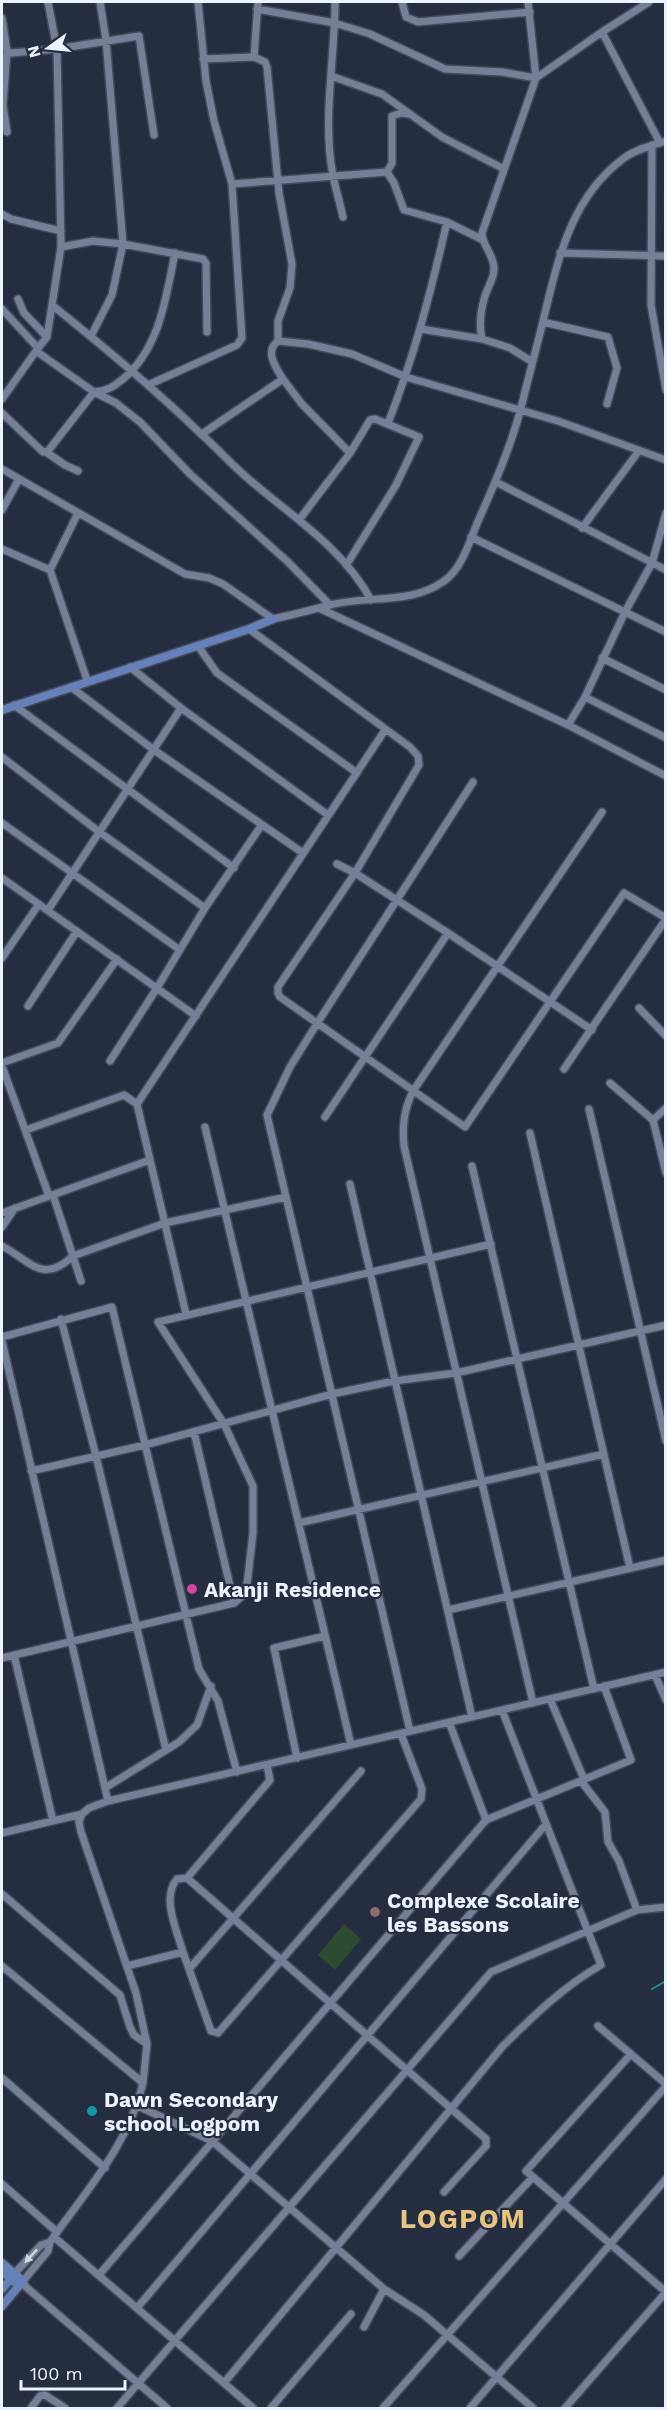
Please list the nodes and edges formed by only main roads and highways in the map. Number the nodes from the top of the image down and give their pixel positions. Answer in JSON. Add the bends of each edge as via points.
{"nodes":[{"id":1,"x":273,"y":619,"type":"road end"},
{"id":2,"x":2,"y":710,"type":"edge"},
{"id":3,"x":2,"y":2263,"type":"edge"},
{"id":4,"x":2,"y":2271,"type":"edge"},
{"id":5,"x":12,"y":2276,"type":"junction"},
{"id":6,"x":2,"y":2289,"type":"edge"},
{"id":7,"x":2,"y":2306,"type":"edge"}],
"edges":[{"from":1,"to":2,"type":"main road"},
{"from":3,"to":5,"type":"main road"},
{"from":4,"to":5,"type":"main road"},
{"from":5,"to":6,"type":"main road"},
{"from":5,"to":7,"type":"main road","via":[[23,2285]]}]}
